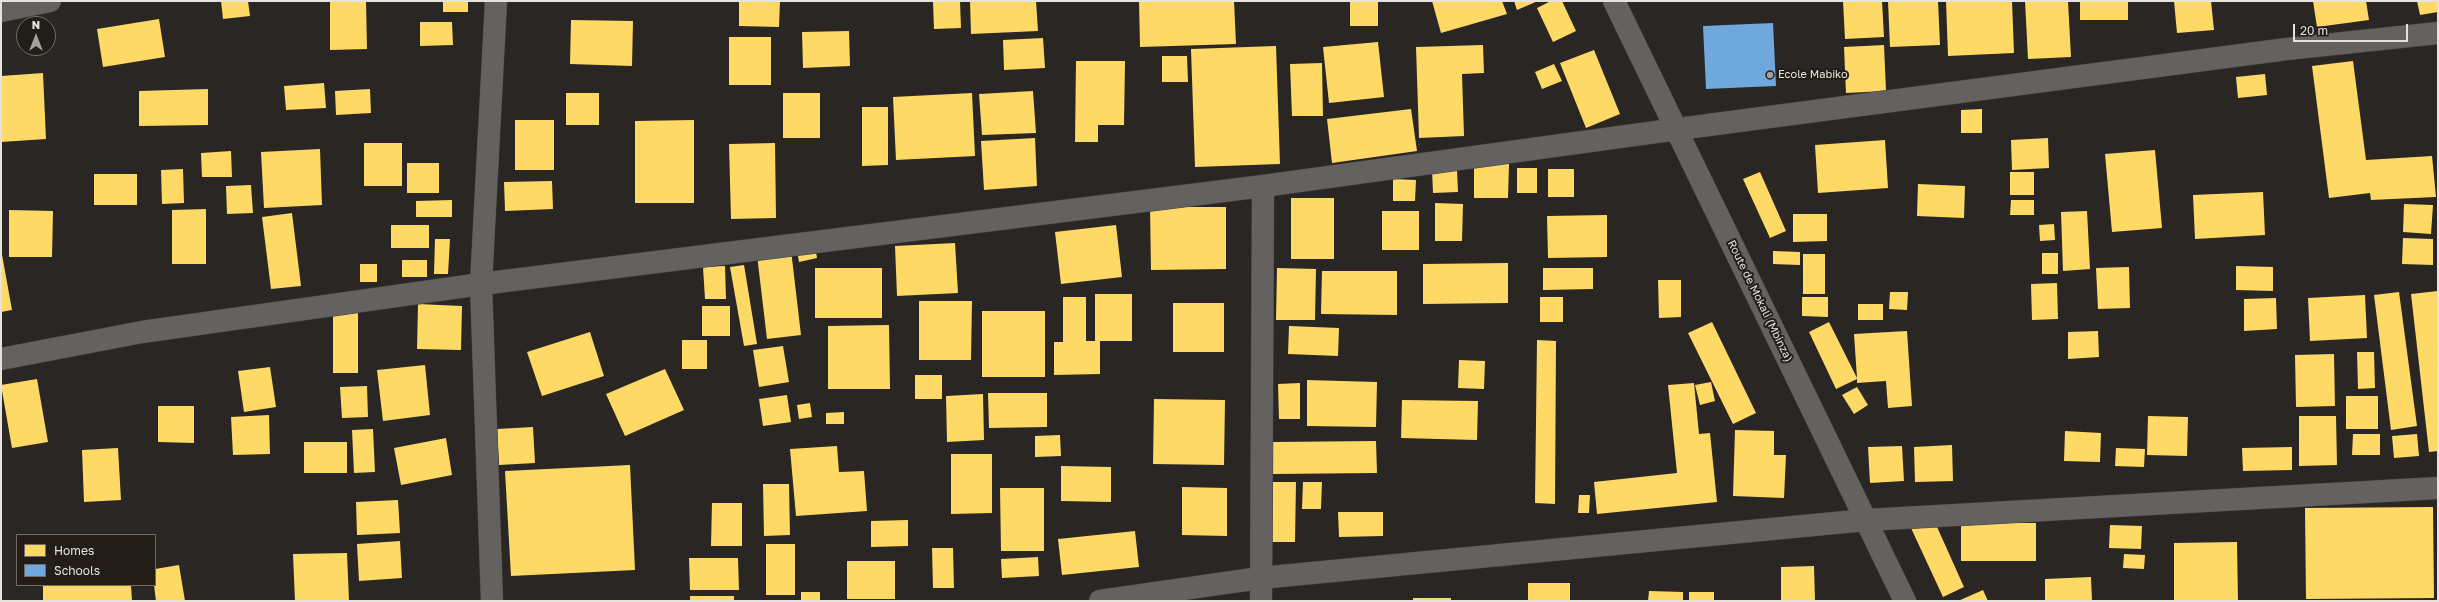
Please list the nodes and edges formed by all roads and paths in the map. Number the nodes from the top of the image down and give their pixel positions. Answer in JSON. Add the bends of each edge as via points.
{"nodes":[{"id":1,"x":50,"y":1,"type":"edge"},
{"id":2,"x":496,"y":1,"type":"edge"},
{"id":3,"x":1614,"y":1,"type":"edge"},
{"id":4,"x":1,"y":11,"type":"edge"},
{"id":5,"x":2438,"y":33,"type":"edge"},
{"id":6,"x":1678,"y":129,"type":"junction"},
{"id":7,"x":1262,"y":186,"type":"junction"},
{"id":8,"x":481,"y":284,"type":"junction"},
{"id":9,"x":1,"y":359,"type":"edge"},
{"id":10,"x":2438,"y":488,"type":"edge"},
{"id":11,"x":1866,"y":520,"type":"junction"},
{"id":12,"x":1260,"y":578,"type":"junction"},
{"id":13,"x":492,"y":601,"type":"edge"},
{"id":14,"x":1100,"y":601,"type":"edge"},
{"id":15,"x":1261,"y":601,"type":"edge"},
{"id":16,"x":1906,"y":601,"type":"edge"}],
"edges":[{"from":1,"to":4,"type":"street"},
{"from":2,"to":8,"type":"street"},
{"from":3,"to":6,"type":"street","name":"Route de Mokali (Mbinza)"},
{"from":5,"to":6,"type":"street","via":[[2287,49]]},
{"from":6,"to":7,"type":"street"},
{"from":6,"to":11,"type":"street","name":"Route de Mokali (Mbinza)"},
{"from":7,"to":8,"type":"street"},
{"from":7,"to":12,"type":"street"},
{"from":8,"to":9,"type":"street","via":[[142,332]]},
{"from":8,"to":13,"type":"street"},
{"from":10,"to":11,"type":"street"},
{"from":11,"to":12,"type":"street"},
{"from":11,"to":16,"type":"street","name":"Route de Mokali (Mbinza)"},
{"from":12,"to":14,"type":"street"},
{"from":12,"to":15,"type":"street"}]}
